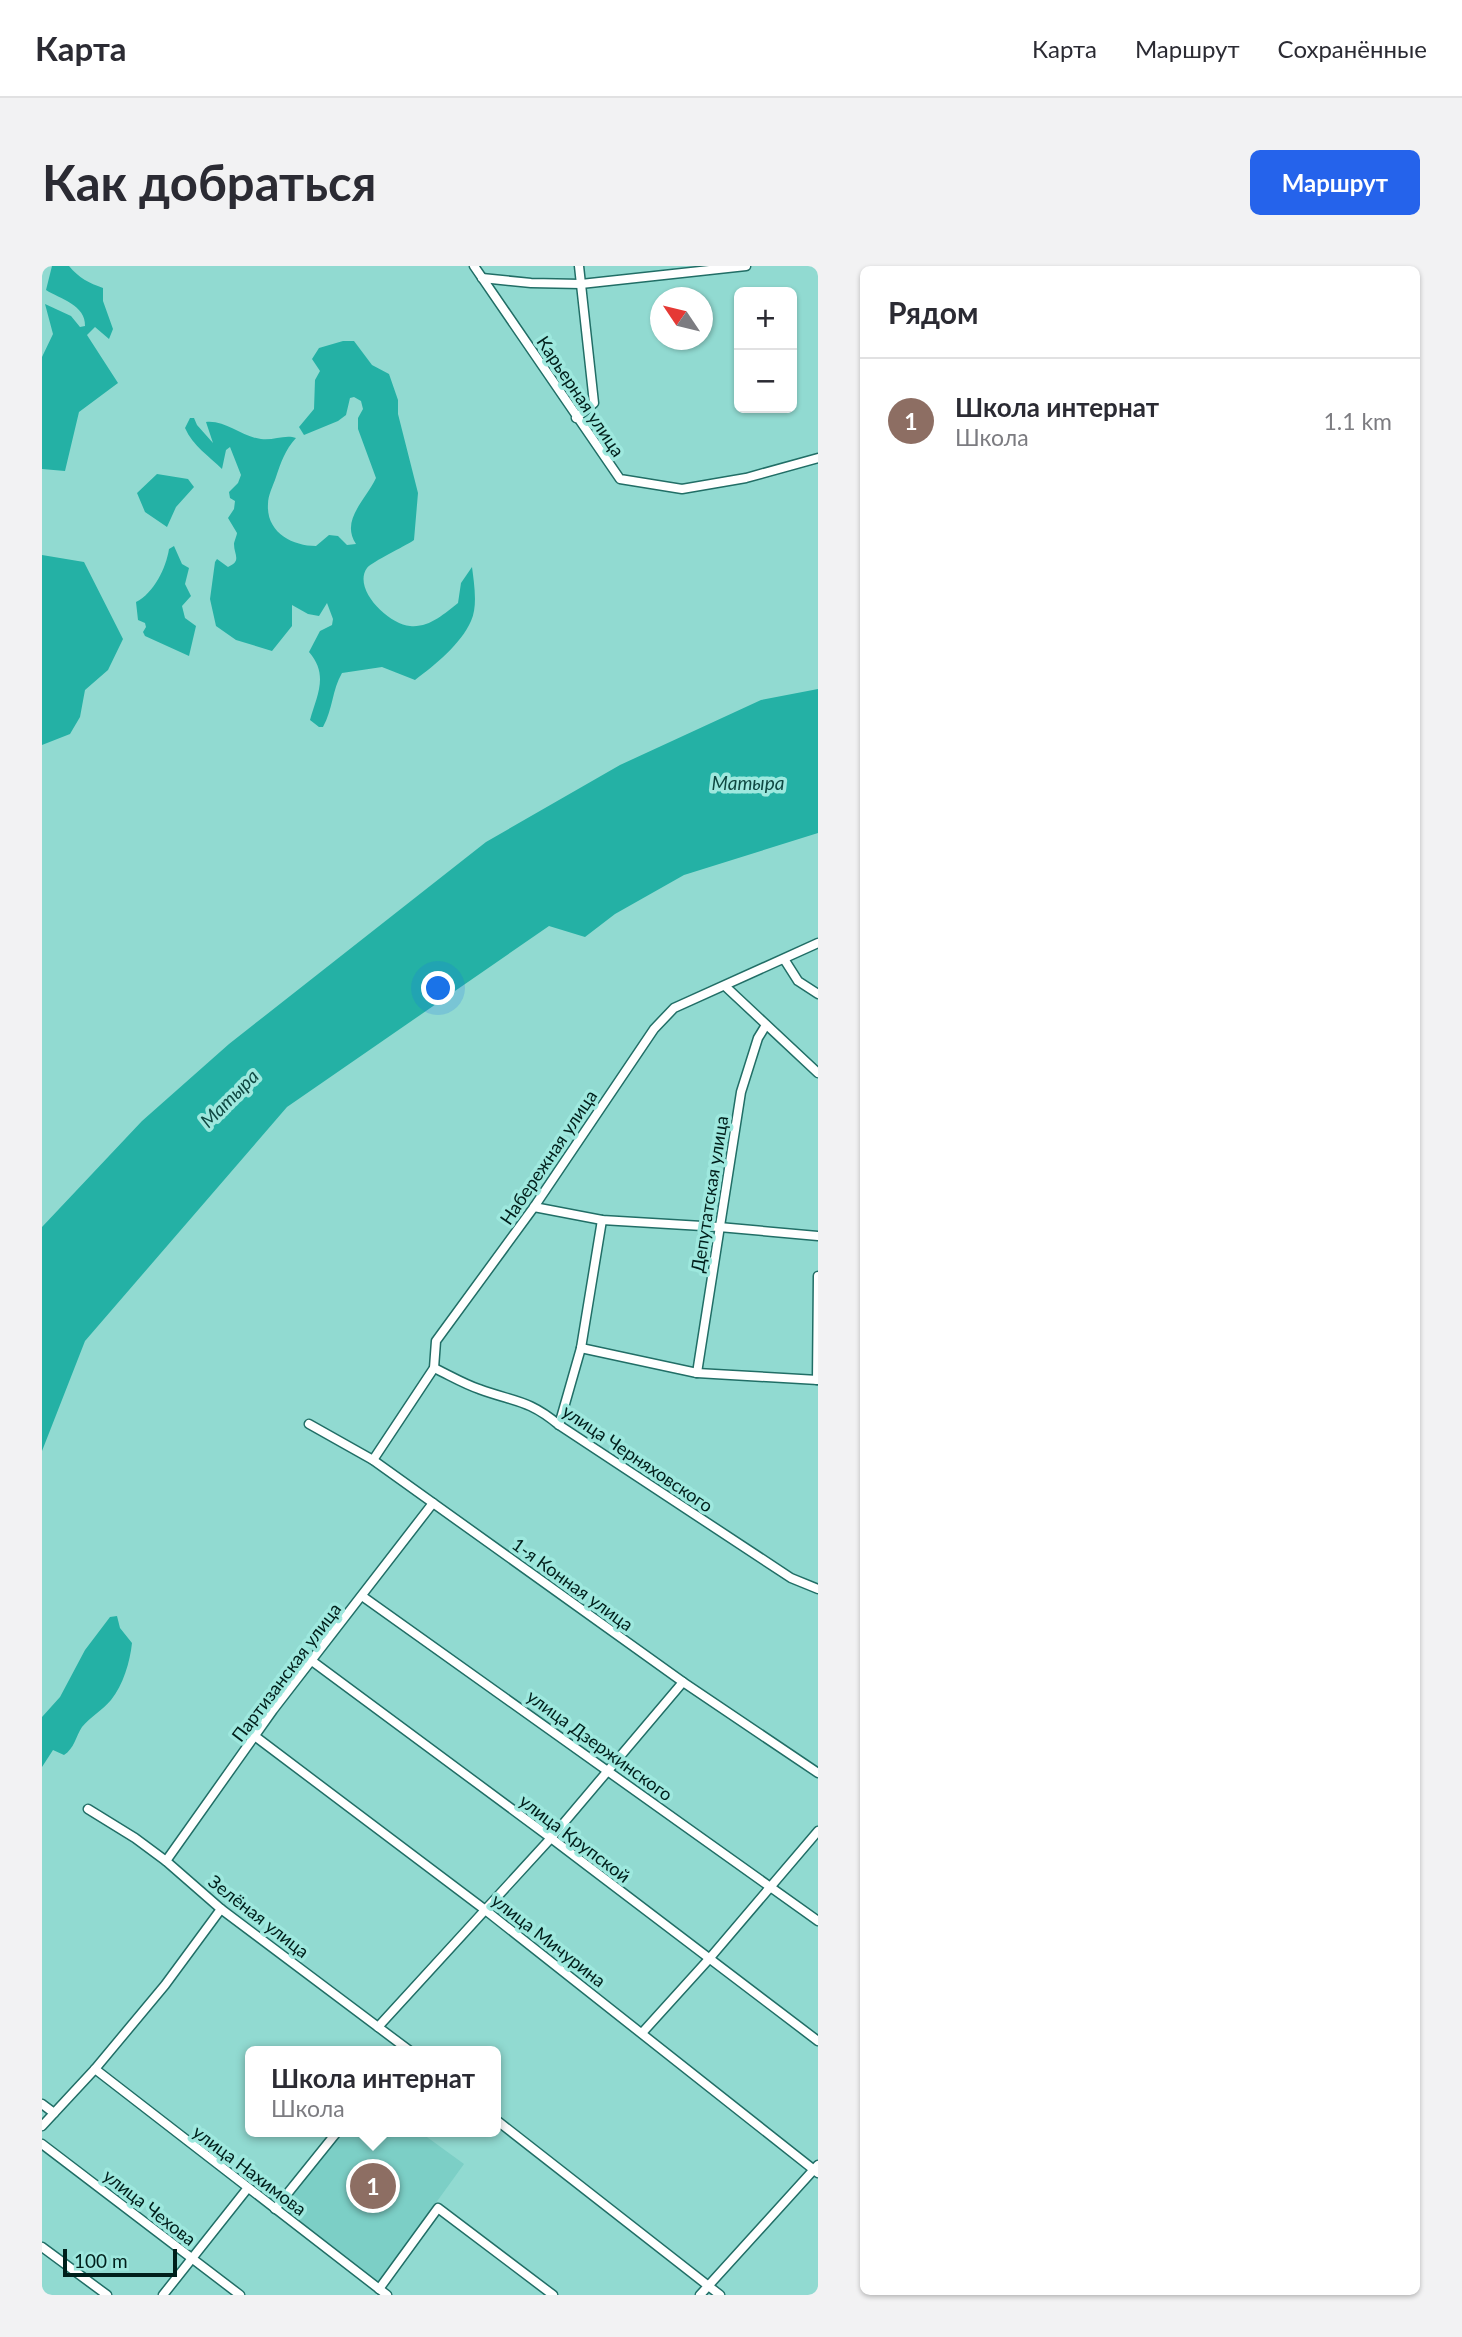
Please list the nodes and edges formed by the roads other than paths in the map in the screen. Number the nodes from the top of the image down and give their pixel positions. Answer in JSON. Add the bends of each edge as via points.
{"nodes":[{"id":1,"x":474,"y":266,"type":"edge"},
{"id":2,"x":579,"y":266,"type":"edge"},
{"id":3,"x":746,"y":266,"type":"edge"},
{"id":4,"x":482,"y":278,"type":"junction"},
{"id":5,"x":581,"y":284,"type":"junction"},
{"id":6,"x":576,"y":418,"type":"junction"},
{"id":7,"x":818,"y":458,"type":"edge"},
{"id":8,"x":818,"y":943,"type":"edge"},
{"id":9,"x":784,"y":959,"type":"junction"},
{"id":10,"x":725,"y":986,"type":"junction"},
{"id":11,"x":818,"y":994,"type":"edge"},
{"id":12,"x":766,"y":1025,"type":"junction"},
{"id":13,"x":818,"y":1073,"type":"edge"},
{"id":14,"x":534,"y":1207,"type":"junction"},
{"id":15,"x":602,"y":1220,"type":"junction"},
{"id":16,"x":719,"y":1227,"type":"junction"},
{"id":17,"x":818,"y":1236,"type":"edge"},
{"id":18,"x":818,"y":1276,"type":"edge"},
{"id":19,"x":581,"y":1349,"type":"junction"},
{"id":20,"x":434,"y":1368,"type":"junction"},
{"id":21,"x":697,"y":1373,"type":"junction"},
{"id":22,"x":817,"y":1380,"type":"edge"},
{"id":23,"x":309,"y":1424,"type":"dead end"},
{"id":24,"x":559,"y":1425,"type":"junction"},
{"id":25,"x":373,"y":1460,"type":"junction"},
{"id":26,"x":433,"y":1503,"type":"junction"},
{"id":27,"x":818,"y":1589,"type":"edge"},
{"id":28,"x":362,"y":1596,"type":"junction"},
{"id":29,"x":312,"y":1661,"type":"junction"},
{"id":30,"x":683,"y":1682,"type":"junction"},
{"id":31,"x":256,"y":1737,"type":"junction"},
{"id":32,"x":609,"y":1770,"type":"junction"},
{"id":33,"x":818,"y":1773,"type":"edge"},
{"id":34,"x":88,"y":1809,"type":"dead end"},
{"id":35,"x":818,"y":1830,"type":"edge"},
{"id":36,"x":551,"y":1838,"type":"junction"},
{"id":37,"x":166,"y":1861,"type":"junction"},
{"id":38,"x":770,"y":1886,"type":"junction"},
{"id":39,"x":221,"y":1909,"type":"junction"},
{"id":40,"x":484,"y":1909,"type":"junction"},
{"id":41,"x":818,"y":1921,"type":"edge"},
{"id":42,"x":709,"y":1959,"type":"junction"},
{"id":43,"x":378,"y":2027,"type":"junction"},
{"id":44,"x":642,"y":2033,"type":"junction"},
{"id":45,"x":818,"y":2041,"type":"edge"},
{"id":46,"x":403,"y":2046,"type":"edge"},
{"id":47,"x":95,"y":2069,"type":"junction"},
{"id":48,"x":42,"y":2104,"type":"edge"},
{"id":49,"x":54,"y":2113,"type":"junction"},
{"id":50,"x":501,"y":2124,"type":"edge"},
{"id":51,"x":42,"y":2126,"type":"edge"},
{"id":52,"x":333,"y":2137,"type":"edge"},
{"id":53,"x":42,"y":2144,"type":"edge"},
{"id":54,"x":816,"y":2169,"type":"edge"},
{"id":55,"x":247,"y":2189,"type":"junction"},
{"id":56,"x":275,"y":2209,"type":"junction"},
{"id":57,"x":42,"y":2247,"type":"edge"},
{"id":58,"x":192,"y":2259,"type":"junction"},
{"id":59,"x":708,"y":2286,"type":"junction"},
{"id":60,"x":384,"y":2293,"type":"edge"},
{"id":61,"x":107,"y":2295,"type":"edge"},
{"id":62,"x":163,"y":2295,"type":"edge"},
{"id":63,"x":240,"y":2295,"type":"edge"},
{"id":64,"x":553,"y":2295,"type":"edge"},
{"id":65,"x":700,"y":2295,"type":"edge"},
{"id":66,"x":720,"y":2295,"type":"edge"}],
"edges":[{"from":1,"to":4,"type":"street","name":"Карьерная улица"},
{"from":2,"to":5,"type":"street"},
{"from":3,"to":5,"type":"street"},
{"from":4,"to":5,"type":"street"},
{"from":4,"to":6,"type":"street","name":"Карьерная улица"},
{"from":5,"to":6,"type":"street","via":[[594,403]]},
{"from":6,"to":7,"type":"street","name":"Карьерная улица","via":[[620,479],[682,489]]},
{"from":8,"to":9,"type":"street","name":"Набережная улица"},
{"from":9,"to":10,"type":"street","name":"Набережная улица"},
{"from":9,"to":11,"type":"street","via":[[798,981]]},
{"from":10,"to":12,"type":"street"},
{"from":10,"to":14,"type":"street","name":"Набережная улица","via":[[674,1009],[654,1029]]},
{"from":12,"to":13,"type":"street"},
{"from":12,"to":16,"type":"street","name":"Депутатская улица","via":[[741,1092]]},
{"from":14,"to":15,"type":"street"},
{"from":14,"to":20,"type":"street","name":"Набережная улица","via":[[436,1341]]},
{"from":15,"to":16,"type":"street"},
{"from":15,"to":19,"type":"street"},
{"from":16,"to":17,"type":"street"},
{"from":16,"to":21,"type":"street","name":"Депутатская улица"},
{"from":18,"to":22,"type":"street"},
{"from":19,"to":21,"type":"street"},
{"from":19,"to":24,"type":"street"},
{"from":20,"to":24,"type":"street","name":"улица Черняховского","via":[[540,1409]]},
{"from":20,"to":25,"type":"street","name":"Набережная улица"},
{"from":21,"to":22,"type":"street"},
{"from":23,"to":25,"type":"street","name":"1-я Конная улица"},
{"from":24,"to":27,"type":"street","name":"улица Черняховского","via":[[791,1578]]},
{"from":25,"to":26,"type":"street","name":"1-я Конная улица"},
{"from":26,"to":28,"type":"street","name":"Партизанская улица"},
{"from":26,"to":30,"type":"street","name":"1-я Конная улица"},
{"from":28,"to":29,"type":"street","name":"Партизанская улица"},
{"from":28,"to":32,"type":"street","name":"улица Дзержинского"},
{"from":29,"to":31,"type":"street","name":"Партизанская улица"},
{"from":29,"to":36,"type":"street","name":"улица Крупской"},
{"from":30,"to":32,"type":"street"},
{"from":30,"to":33,"type":"street","name":"1-я Конная улица"},
{"from":31,"to":37,"type":"street","name":"Партизанская улица"},
{"from":31,"to":40,"type":"street","name":"улица Мичурина"},
{"from":32,"to":36,"type":"street"},
{"from":32,"to":38,"type":"street","name":"улица Дзержинского"},
{"from":34,"to":37,"type":"street","name":"Зелёная улица"},
{"from":35,"to":38,"type":"street"},
{"from":36,"to":40,"type":"street"},
{"from":36,"to":42,"type":"street","name":"улица Крупской"},
{"from":37,"to":39,"type":"street","name":"Зелёная улица"},
{"from":38,"to":41,"type":"street","name":"улица Дзержинского"},
{"from":38,"to":42,"type":"street"},
{"from":39,"to":43,"type":"street","name":"Зелёная улица"},
{"from":39,"to":47,"type":"street","via":[[165,1986]]},
{"from":40,"to":43,"type":"street"},
{"from":40,"to":44,"type":"street","name":"улица Мичурина"},
{"from":42,"to":44,"type":"street"},
{"from":42,"to":45,"type":"street","name":"улица Крупской"},
{"from":43,"to":46,"type":"street","name":"Зелёная улица"},
{"from":44,"to":54,"type":"street","name":"улица Мичурина"},
{"from":47,"to":49,"type":"street"},
{"from":47,"to":55,"type":"street","name":"улица Нахимова"},
{"from":48,"to":49,"type":"street"},
{"from":49,"to":51,"type":"street"},
{"from":50,"to":59,"type":"street"},
{"from":52,"to":56,"type":"street"},
{"from":53,"to":58,"type":"street","name":"улица Чехова"},
{"from":54,"to":59,"type":"street"},
{"from":55,"to":56,"type":"street","name":"улица Нахимова"},
{"from":55,"to":58,"type":"street"},
{"from":56,"to":60,"type":"street","name":"улица Нахимова"},
{"from":57,"to":61,"type":"street"},
{"from":58,"to":62,"type":"street"},
{"from":58,"to":63,"type":"street","name":"улица Чехова"},
{"from":59,"to":65,"type":"street"},
{"from":59,"to":66,"type":"street"},
{"from":60,"to":64,"type":"street","via":[[438,2208]]}]}
